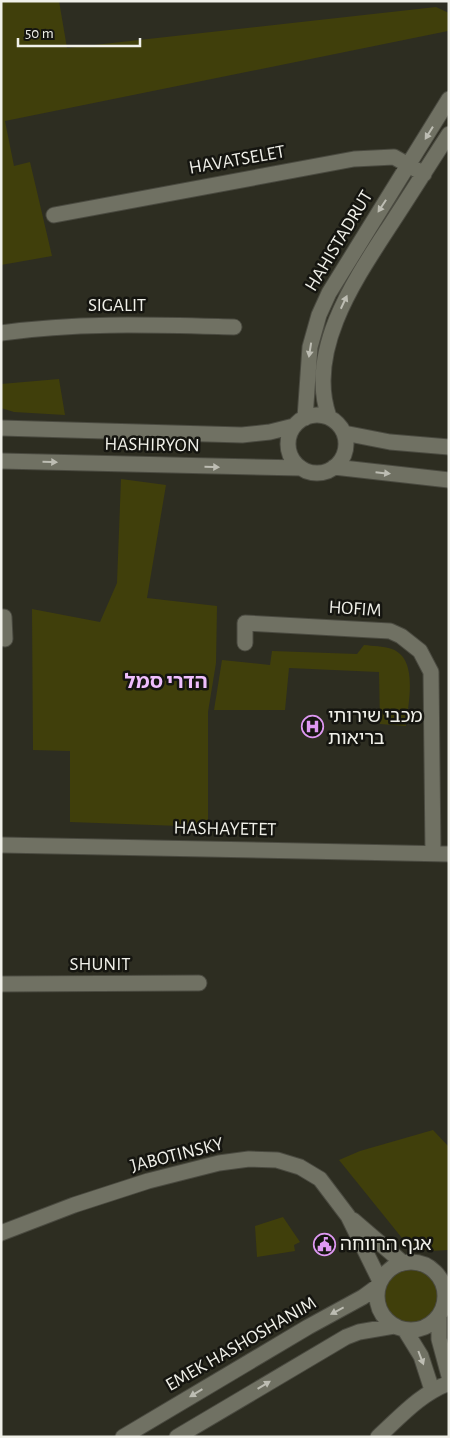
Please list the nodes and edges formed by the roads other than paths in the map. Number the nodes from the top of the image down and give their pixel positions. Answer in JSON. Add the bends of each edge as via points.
{"nodes":[{"id":1,"x":449,"y":100,"type":"edge"},
{"id":2,"x":449,"y":134,"type":"edge"},
{"id":3,"x":409,"y":165,"type":"junction"},
{"id":4,"x":424,"y":174,"type":"junction"},
{"id":5,"x":54,"y":215,"type":"dead end"},
{"id":6,"x":234,"y":327,"type":"dead end"},
{"id":7,"x":1,"y":333,"type":"edge"},
{"id":8,"x":329,"y":417,"type":"junction"},
{"id":9,"x":300,"y":422,"type":"junction"},
{"id":10,"x":1,"y":428,"type":"edge"},
{"id":11,"x":344,"y":433,"type":"junction"},
{"id":12,"x":449,"y":447,"type":"edge"},
{"id":13,"x":1,"y":461,"type":"edge"},
{"id":14,"x":334,"y":467,"type":"junction"},
{"id":15,"x":301,"y":468,"type":"junction"},
{"id":16,"x":449,"y":480,"type":"edge"},
{"id":17,"x":1,"y":617,"type":"edge"},
{"id":18,"x":6,"y":639,"type":"dead end"},
{"id":19,"x":245,"y":643,"type":"dead end"},
{"id":20,"x":1,"y":846,"type":"edge"},
{"id":21,"x":433,"y":853,"type":"junction"},
{"id":22,"x":449,"y":854,"type":"edge"},
{"id":23,"x":199,"y":983,"type":"dead end"},
{"id":24,"x":1,"y":984,"type":"edge"},
{"id":25,"x":348,"y":1216,"type":"junction"},
{"id":26,"x":1,"y":1233,"type":"edge"},
{"id":27,"x":403,"y":1263,"type":"junction"},
{"id":28,"x":424,"y":1265,"type":"junction"},
{"id":29,"x":449,"y":1268,"type":"edge"},
{"id":30,"x":379,"y":1284,"type":"junction"},
{"id":31,"x":443,"y":1311,"type":"edge"},
{"id":32,"x":400,"y":1328,"type":"junction"},
{"id":33,"x":449,"y":1376,"type":"edge"},
{"id":34,"x":449,"y":1383,"type":"edge"},
{"id":35,"x":432,"y":1390,"type":"junction"},
{"id":36,"x":382,"y":1435,"type":"edge"},
{"id":37,"x":123,"y":1437,"type":"edge"},
{"id":38,"x":177,"y":1437,"type":"edge"}],
"edges":[{"from":1,"to":3,"type":"street","name":"HAHISTADRUT","one_way":true},
{"from":2,"to":4,"type":"street","name":"HAHISTADRUT"},
{"from":3,"to":4,"type":"street","name":"HAVATSELET"},
{"from":3,"to":5,"type":"street","name":"HAVATSELET","via":[[394,157],[354,159]]},
{"from":3,"to":9,"type":"street","name":"HAHISTADRUT","one_way":true,"via":[[341,271],[319,315],[310,347]]},
{"from":8,"to":4,"type":"street","name":"HAHISTADRUT","one_way":true,"via":[[324,396],[324,372],[336,321],[356,280]]},
{"from":6,"to":7,"type":"street","name":"SIGALIT","via":[[119,324]]},
{"from":8,"to":9,"type":"street","via":[[312,415]]},
{"from":8,"to":11,"type":"street"},
{"from":9,"to":10,"type":"street","name":"HASHIRYON","via":[[270,432],[242,435]]},
{"from":9,"to":15,"type":"street","via":[[288,445],[292,458]]},
{"from":11,"to":12,"type":"street","via":[[390,442]]},
{"from":11,"to":14,"type":"street","via":[[345,452]]},
{"from":13,"to":15,"type":"street","name":"HASHIRYON","one_way":true},
{"from":14,"to":15,"type":"street","via":[[318,473]]},
{"from":14,"to":16,"type":"street","one_way":true},
{"from":17,"to":18,"type":"street","via":[[4,617]]},
{"from":19,"to":21,"type":"street","name":"HOFIM","via":[[245,623],[390,631],[420,650],[431,672]]},
{"from":20,"to":21,"type":"street","name":"HASHAYETET"},
{"from":21,"to":22,"type":"street","name":"HASHAYETET"},
{"from":23,"to":24,"type":"street","name":"SHUNIT"},
{"from":25,"to":26,"type":"street","name":"JABOTINSKY","via":[[320,1179],[300,1167],[277,1160],[250,1159],[219,1163],[148,1181]]},
{"from":25,"to":27,"type":"street","name":"JABOTINSKY"},
{"from":25,"to":30,"type":"street","name":"JABOTINSKY"},
{"from":27,"to":28,"type":"street"},
{"from":27,"to":30,"type":"street","via":[[390,1269]]},
{"from":28,"to":29,"type":"street"},
{"from":28,"to":31,"type":"street","via":[[437,1274],[443,1284]]},
{"from":30,"to":32,"type":"street","via":[[378,1306],[382,1316]]},
{"from":30,"to":37,"type":"street","name":"EMEK HASHOSHANIM","one_way":true,"via":[[363,1297]]},
{"from":31,"to":32,"type":"street","via":[[424,1327]]},
{"from":31,"to":33,"type":"street","via":[[439,1338]]},
{"from":32,"to":35,"type":"street","one_way":true,"via":[[421,1356]]},
{"from":38,"to":32,"type":"street","one_way":true,"via":[[346,1337],[368,1330]]},
{"from":34,"to":35,"type":"street"},
{"from":35,"to":36,"type":"street","via":[[416,1401]]}]}
